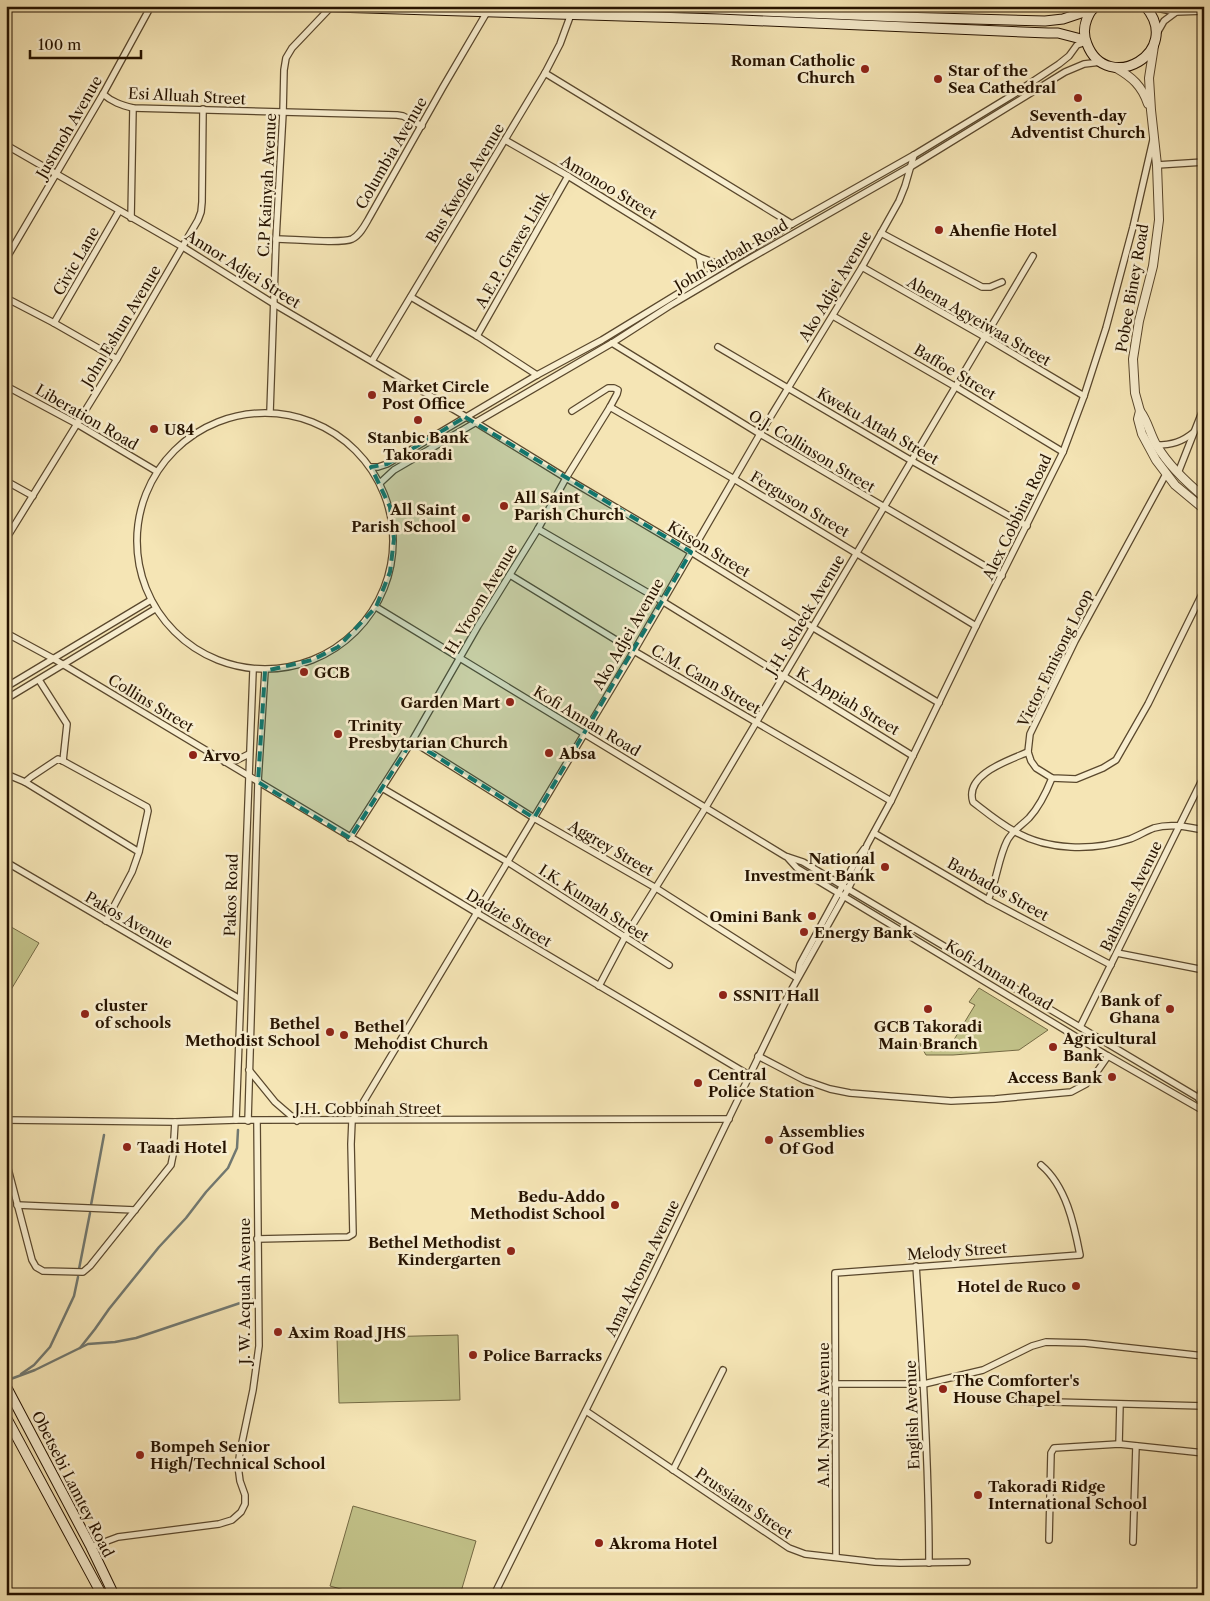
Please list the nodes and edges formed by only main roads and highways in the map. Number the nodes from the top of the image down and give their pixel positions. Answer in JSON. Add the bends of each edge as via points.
{"nodes":[{"id":1,"x":302,"y":6,"type":"edge"},
{"id":2,"x":650,"y":6,"type":"edge"},
{"id":3,"x":1146,"y":6,"type":"edge"},
{"id":4,"x":331,"y":7,"type":"edge"},
{"id":5,"x":719,"y":7,"type":"edge"},
{"id":6,"x":439,"y":8,"type":"edge"},
{"id":7,"x":1094,"y":8,"type":"edge"},
{"id":8,"x":1085,"y":41,"type":"junction"},
{"id":9,"x":6,"y":1386,"type":"edge"},
{"id":10,"x":6,"y":1418,"type":"edge"},
{"id":11,"x":102,"y":1595,"type":"edge"},
{"id":12,"x":114,"y":1595,"type":"edge"}],
"edges":[{"from":1,"to":4,"type":"main road"},
{"from":2,"to":5,"type":"main road"},
{"from":3,"to":8,"type":"main road","via":[[1154,19],[1155,39],[1151,51],[1139,62],[1116,68],[1100,62]]},
{"from":4,"to":6,"type":"main road"},
{"from":5,"to":7,"type":"main road","via":[[1039,21],[1057,20]]},
{"from":6,"to":8,"type":"main road","via":[[1058,33]]},
{"from":7,"to":8,"type":"main road","via":[[1085,24]]},
{"from":9,"to":12,"type":"main road","name":"Obetsebi Lamtey Road"},
{"from":10,"to":11,"type":"main road","name":"Obetsebi Lamtey Road"}]}
